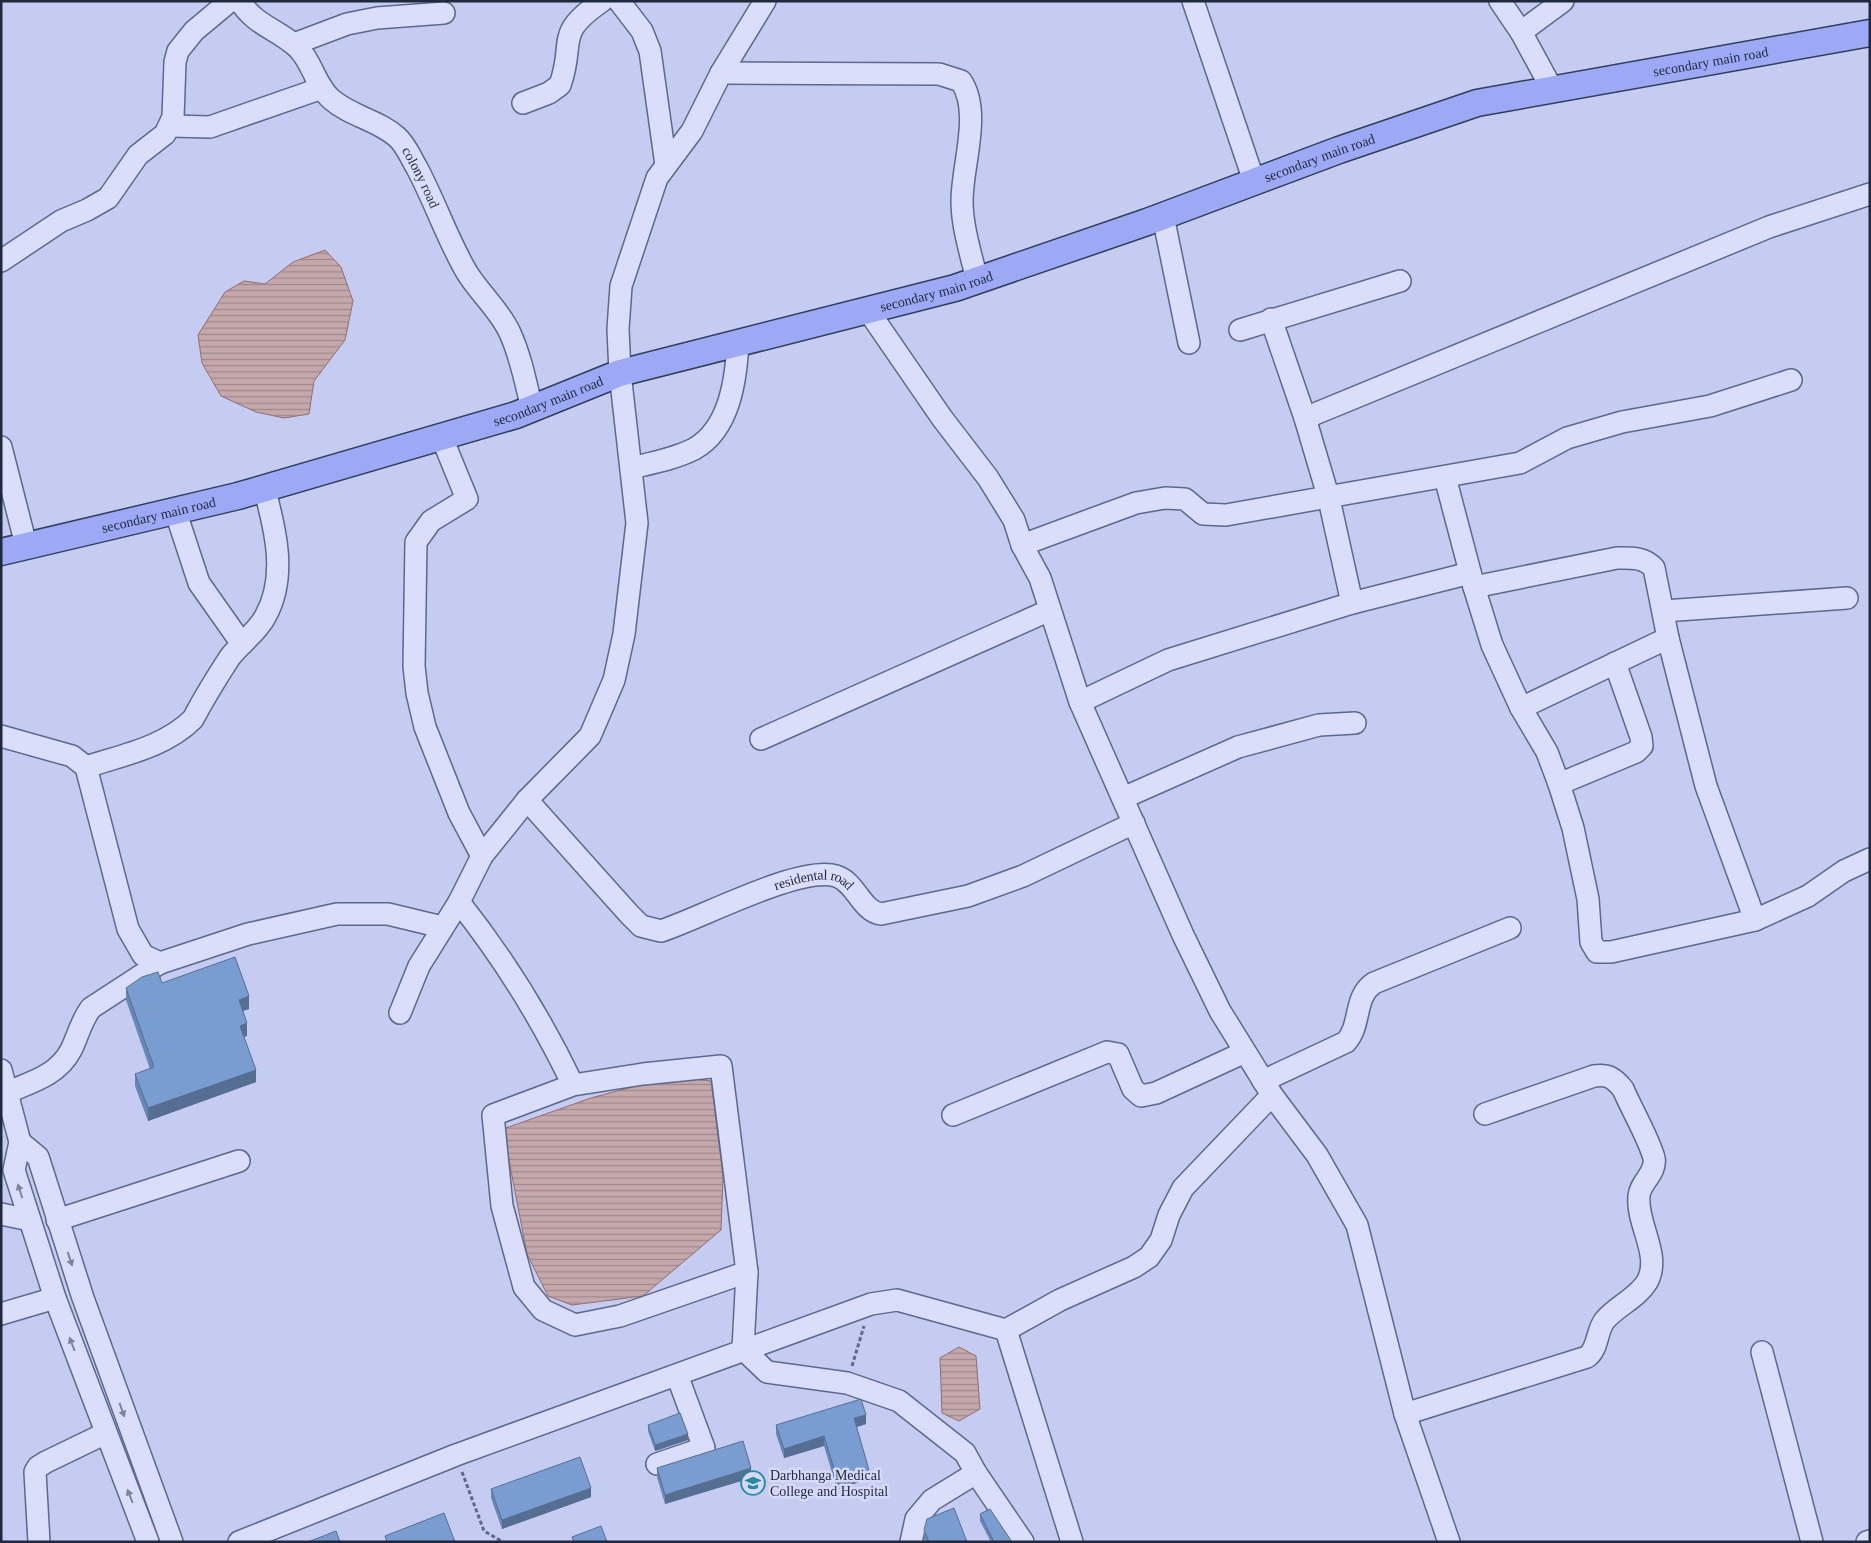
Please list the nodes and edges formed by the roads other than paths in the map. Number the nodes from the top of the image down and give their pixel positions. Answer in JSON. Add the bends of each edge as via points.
{"nodes":[{"id":1,"x":230,"y":1,"type":"edge"},
{"id":2,"x":240,"y":1,"type":"edge"},
{"id":3,"x":602,"y":1,"type":"edge"},
{"id":4,"x":619,"y":1,"type":"edge"},
{"id":5,"x":765,"y":1,"type":"edge"},
{"id":6,"x":1193,"y":1,"type":"edge"},
{"id":7,"x":1500,"y":1,"type":"edge"},
{"id":8,"x":1563,"y":1,"type":"edge"},
{"id":9,"x":444,"y":13,"type":"dead end"},
{"id":10,"x":1520,"y":32,"type":"junction"},
{"id":11,"x":1870,"y":33,"type":"edge"},
{"id":12,"x":294,"y":44,"type":"junction"},
{"id":13,"x":721,"y":73,"type":"junction"},
{"id":14,"x":322,"y":88,"type":"junction"},
{"id":15,"x":1552,"y":89,"type":"junction"},
{"id":16,"x":523,"y":104,"type":"dead end"},
{"id":17,"x":171,"y":126,"type":"junction"},
{"id":18,"x":666,"y":165,"type":"junction"},
{"id":19,"x":1254,"y":181,"type":"junction"},
{"id":20,"x":1870,"y":194,"type":"edge"},
{"id":21,"x":1163,"y":216,"type":"junction"},
{"id":22,"x":1,"y":261,"type":"edge"},
{"id":23,"x":978,"y":280,"type":"junction"},
{"id":24,"x":1400,"y":281,"type":"dead end"},
{"id":25,"x":867,"y":310,"type":"junction"},
{"id":26,"x":1272,"y":319,"type":"junction"},
{"id":27,"x":1240,"y":330,"type":"dead end"},
{"id":28,"x":738,"y":343,"type":"junction"},
{"id":29,"x":1188,"y":343,"type":"dead end"},
{"id":30,"x":620,"y":373,"type":"junction"},
{"id":31,"x":1791,"y":380,"type":"dead end"},
{"id":32,"x":532,"y":409,"type":"junction"},
{"id":33,"x":1305,"y":418,"type":"junction"},
{"id":34,"x":442,"y":438,"type":"junction"},
{"id":35,"x":1,"y":447,"type":"edge"},
{"id":36,"x":631,"y":468,"type":"junction"},
{"id":37,"x":1444,"y":477,"type":"junction"},
{"id":38,"x":264,"y":487,"type":"junction"},
{"id":39,"x":1329,"y":499,"type":"junction"},
{"id":40,"x":175,"y":510,"type":"junction"},
{"id":41,"x":1022,"y":545,"type":"junction"},
{"id":42,"x":14,"y":548,"type":"edge"},
{"id":43,"x":1472,"y":580,"type":"junction"},
{"id":44,"x":1847,"y":598,"type":"dead end"},
{"id":45,"x":1352,"y":603,"type":"junction"},
{"id":46,"x":1050,"y":610,"type":"junction"},
{"id":47,"x":1664,"y":611,"type":"junction"},
{"id":48,"x":1668,"y":638,"type":"junction"},
{"id":49,"x":242,"y":644,"type":"junction"},
{"id":50,"x":1615,"y":663,"type":"junction"},
{"id":51,"x":1080,"y":702,"type":"junction"},
{"id":52,"x":1522,"y":708,"type":"junction"},
{"id":53,"x":1355,"y":723,"type":"dead end"},
{"id":54,"x":1,"y":736,"type":"edge"},
{"id":55,"x":761,"y":739,"type":"dead end"},
{"id":56,"x":86,"y":767,"type":"junction"},
{"id":57,"x":1559,"y":784,"type":"junction"},
{"id":58,"x":1123,"y":798,"type":"junction"},
{"id":59,"x":528,"y":800,"type":"junction"},
{"id":60,"x":1134,"y":823,"type":"junction"},
{"id":61,"x":482,"y":856,"type":"junction"},
{"id":62,"x":1870,"y":859,"type":"edge"},
{"id":63,"x":459,"y":902,"type":"junction"},
{"id":64,"x":1756,"y":920,"type":"junction"},
{"id":65,"x":442,"y":927,"type":"junction"},
{"id":66,"x":1510,"y":928,"type":"dead end"},
{"id":67,"x":160,"y":962,"type":"junction"},
{"id":68,"x":400,"y":1013,"type":"dead end"},
{"id":69,"x":1245,"y":1052,"type":"junction"},
{"id":70,"x":1,"y":1070,"type":"edge"},
{"id":71,"x":573,"y":1086,"type":"junction"},
{"id":72,"x":1267,"y":1088,"type":"junction"},
{"id":73,"x":8,"y":1092,"type":"junction"},
{"id":74,"x":1485,"y":1114,"type":"dead end"},
{"id":75,"x":953,"y":1115,"type":"dead end"},
{"id":76,"x":20,"y":1142,"type":"junction"},
{"id":77,"x":239,"y":1161,"type":"dead end"},
{"id":78,"x":1,"y":1214,"type":"edge"},
{"id":79,"x":30,"y":1220,"type":"junction"},
{"id":80,"x":57,"y":1220,"type":"junction"},
{"id":81,"x":747,"y":1272,"type":"junction"},
{"id":82,"x":54,"y":1298,"type":"junction"},
{"id":83,"x":1,"y":1314,"type":"edge"},
{"id":84,"x":1006,"y":1330,"type":"junction"},
{"id":85,"x":743,"y":1349,"type":"junction"},
{"id":86,"x":1762,"y":1352,"type":"dead end"},
{"id":87,"x":677,"y":1376,"type":"junction"},
{"id":88,"x":111,"y":1378,"type":"junction"},
{"id":89,"x":88,"y":1386,"type":"junction"},
{"id":90,"x":1406,"y":1414,"type":"junction"},
{"id":91,"x":106,"y":1432,"type":"junction"},
{"id":92,"x":657,"y":1464,"type":"dead end"},
{"id":93,"x":976,"y":1474,"type":"junction"},
{"id":94,"x":39,"y":1542,"type":"edge"},
{"id":95,"x":148,"y":1542,"type":"edge"},
{"id":96,"x":172,"y":1542,"type":"edge"},
{"id":97,"x":239,"y":1542,"type":"edge"},
{"id":98,"x":911,"y":1542,"type":"edge"},
{"id":99,"x":1023,"y":1542,"type":"edge"},
{"id":100,"x":1072,"y":1542,"type":"edge"},
{"id":101,"x":1449,"y":1542,"type":"edge"},
{"id":102,"x":1812,"y":1542,"type":"edge"}],
"edges":[{"from":1,"to":17,"type":"street","via":[[194,31],[178,51]]},
{"from":2,"to":12,"type":"street","name":"colony road","via":[[258,22]]},
{"from":3,"to":16,"type":"street","via":[[581,16],[570,29],[560,86]]},
{"from":4,"to":18,"type":"street","via":[[642,31],[650,51]]},
{"from":5,"to":13,"type":"street"},
{"from":6,"to":19,"type":"street"},
{"from":7,"to":10,"type":"street"},
{"from":8,"to":10,"type":"street"},
{"from":9,"to":12,"type":"street","via":[[377,18],[347,24]]},
{"from":10,"to":15,"type":"street"},
{"from":11,"to":15,"type":"main road","name":"secondary main road"},
{"from":12,"to":14,"type":"street","name":"colony road","via":[[308,60]]},
{"from":13,"to":18,"type":"street","via":[[692,132]]},
{"from":13,"to":23,"type":"street","via":[[939,74],[961,81],[970,99],[971,116],[963,175],[964,222]]},
{"from":14,"to":17,"type":"street","via":[[210,127]]},
{"from":14,"to":32,"type":"street","name":"colony road","via":[[341,106],[398,137],[408,152],[466,270],[509,330],[518,351]]},
{"from":15,"to":19,"type":"main road","name":"secondary main road","via":[[1477,103]]},
{"from":17,"to":22,"type":"street","via":[[162,138],[138,155],[108,198],[61,221]]},
{"from":18,"to":30,"type":"street","via":[[651,191],[622,286],[618,329]]},
{"from":19,"to":21,"type":"main road","name":"secondary main road"},
{"from":20,"to":33,"type":"street","via":[[1770,227]]},
{"from":21,"to":23,"type":"main road","name":"secondary main road"},
{"from":21,"to":29,"type":"street"},
{"from":23,"to":25,"type":"main road","name":"secondary main road"},
{"from":24,"to":26,"type":"street"},
{"from":25,"to":28,"type":"main road","name":"secondary main road"},
{"from":25,"to":41,"type":"street","via":[[988,478],[1014,520]]},
{"from":26,"to":27,"type":"street"},
{"from":26,"to":33,"type":"street"},
{"from":28,"to":30,"type":"main road","name":"secondary main road"},
{"from":28,"to":36,"type":"street","via":[[736,378],[731,397],[707,440],[682,454]]},
{"from":30,"to":32,"type":"main road","name":"secondary main road"},
{"from":30,"to":36,"type":"street"},
{"from":31,"to":37,"type":"street","via":[[1710,406],[1622,422],[1567,438],[1520,463]]},
{"from":32,"to":34,"type":"main road","name":"secondary main road"},
{"from":33,"to":39,"type":"street"},
{"from":34,"to":38,"type":"main road","name":"secondary main road"},
{"from":34,"to":61,"type":"street","via":[[467,499],[431,521],[416,542],[415,675],[425,726],[459,813]]},
{"from":35,"to":42,"type":"street"},
{"from":36,"to":59,"type":"street","via":[[636,523],[624,634],[614,680],[590,736]]},
{"from":37,"to":39,"type":"street"},
{"from":37,"to":43,"type":"street"},
{"from":38,"to":40,"type":"main road","name":"secondary main road"},
{"from":38,"to":49,"type":"street","via":[[274,526],[278,565],[265,617]]},
{"from":39,"to":41,"type":"street","via":[[1226,516],[1203,514],[1185,499],[1151,500]]},
{"from":39,"to":45,"type":"street"},
{"from":40,"to":42,"type":"main road","name":"secondary main road"},
{"from":40,"to":49,"type":"street","via":[[199,583]]},
{"from":41,"to":46,"type":"street","via":[[1040,578]]},
{"from":43,"to":45,"type":"street"},
{"from":43,"to":47,"type":"street","via":[[1617,558],[1647,560],[1654,568]]},
{"from":43,"to":52,"type":"street","via":[[1492,645]]},
{"from":44,"to":47,"type":"street"},
{"from":45,"to":51,"type":"street","via":[[1168,660]]},
{"from":46,"to":51,"type":"street"},
{"from":46,"to":55,"type":"street"},
{"from":47,"to":48,"type":"street"},
{"from":48,"to":50,"type":"street"},
{"from":48,"to":64,"type":"street","via":[[1706,786]]},
{"from":49,"to":56,"type":"street","via":[[193,719],[176,734],[162,742]]},
{"from":50,"to":52,"type":"street"},
{"from":50,"to":57,"type":"street","via":[[1642,746],[1636,752]]},
{"from":51,"to":58,"type":"street"},
{"from":52,"to":57,"type":"street","via":[[1547,752]]},
{"from":53,"to":58,"type":"street","via":[[1319,726],[1238,747]]},
{"from":54,"to":56,"type":"street","via":[[72,756]]},
{"from":56,"to":67,"type":"street","via":[[128,929],[143,955]]},
{"from":57,"to":64,"type":"street","via":[[1588,899],[1591,942],[1598,952]]},
{"from":58,"to":60,"type":"street"},
{"from":59,"to":60,"type":"street","name":"residental road","via":[[641,926],[661,931],[780,883],[812,875],[844,878],[870,909],[881,914],[968,896],[1024,876]]},
{"from":59,"to":61,"type":"street"},
{"from":60,"to":69,"type":"street","via":[[1191,952],[1220,1011]]},
{"from":61,"to":63,"type":"street"},
{"from":62,"to":64,"type":"street","via":[[1844,871],[1808,896]]},
{"from":63,"to":65,"type":"street"},
{"from":63,"to":71,"type":"street","via":[[527,996]]},
{"from":65,"to":67,"type":"street","via":[[388,914],[337,914],[248,934]]},
{"from":65,"to":68,"type":"street","via":[[419,966]]},
{"from":66,"to":72,"type":"street","via":[[1374,983],[1362,992],[1346,1042]]},
{"from":67,"to":73,"type":"street","via":[[91,1008],[71,1050],[57,1069],[48,1076]]},
{"from":69,"to":72,"type":"street"},
{"from":69,"to":75,"type":"street","via":[[1140,1096],[1133,1089],[1118,1054],[1107,1052]]},
{"from":70,"to":73,"type":"street"},
{"from":71,"to":81,"type":"street","via":[[643,1074],[721,1066]]},
{"from":71,"to":81,"type":"street","via":[[493,1115],[502,1206],[524,1287],[543,1310],[575,1325],[620,1316]]},
{"from":72,"to":84,"type":"street","via":[[1182,1188],[1161,1240],[1149,1257]]},
{"from":72,"to":90,"type":"street","via":[[1317,1155],[1357,1225]]},
{"from":73,"to":76,"type":"street"},
{"from":74,"to":90,"type":"street","via":[[1594,1076],[1603,1075],[1616,1080],[1653,1157],[1653,1170],[1639,1196],[1650,1256],[1648,1281],[1604,1321],[1587,1357]]},
{"from":79,"to":76,"type":"street","one_way":true,"via":[[14,1170]]},
{"from":76,"to":80,"type":"street","via":[[38,1157]]},
{"from":77,"to":80,"type":"street"},
{"from":78,"to":79,"type":"street"},
{"from":79,"to":82,"type":"street"},
{"from":80,"to":88,"type":"street","one_way":true},
{"from":81,"to":85,"type":"street"},
{"from":82,"to":83,"type":"street"},
{"from":89,"to":82,"type":"street","one_way":true},
{"from":84,"to":85,"type":"street","via":[[897,1300],[871,1304]]},
{"from":84,"to":100,"type":"street"},
{"from":85,"to":87,"type":"street"},
{"from":85,"to":93,"type":"street","via":[[767,1372],[847,1383],[899,1401],[965,1453]]},
{"from":86,"to":102,"type":"street"},
{"from":87,"to":92,"type":"street","via":[[704,1448]]},
{"from":87,"to":97,"type":"street","via":[[456,1455]]},
{"from":88,"to":89,"type":"street"},
{"from":88,"to":96,"type":"street","one_way":true},
{"from":89,"to":91,"type":"street"},
{"from":90,"to":101,"type":"street"},
{"from":91,"to":94,"type":"street","via":[[38,1467],[35,1472]]},
{"from":95,"to":91,"type":"street","one_way":true},
{"from":93,"to":98,"type":"street","via":[[932,1500],[916,1519]]},
{"from":93,"to":99,"type":"street"}]}
